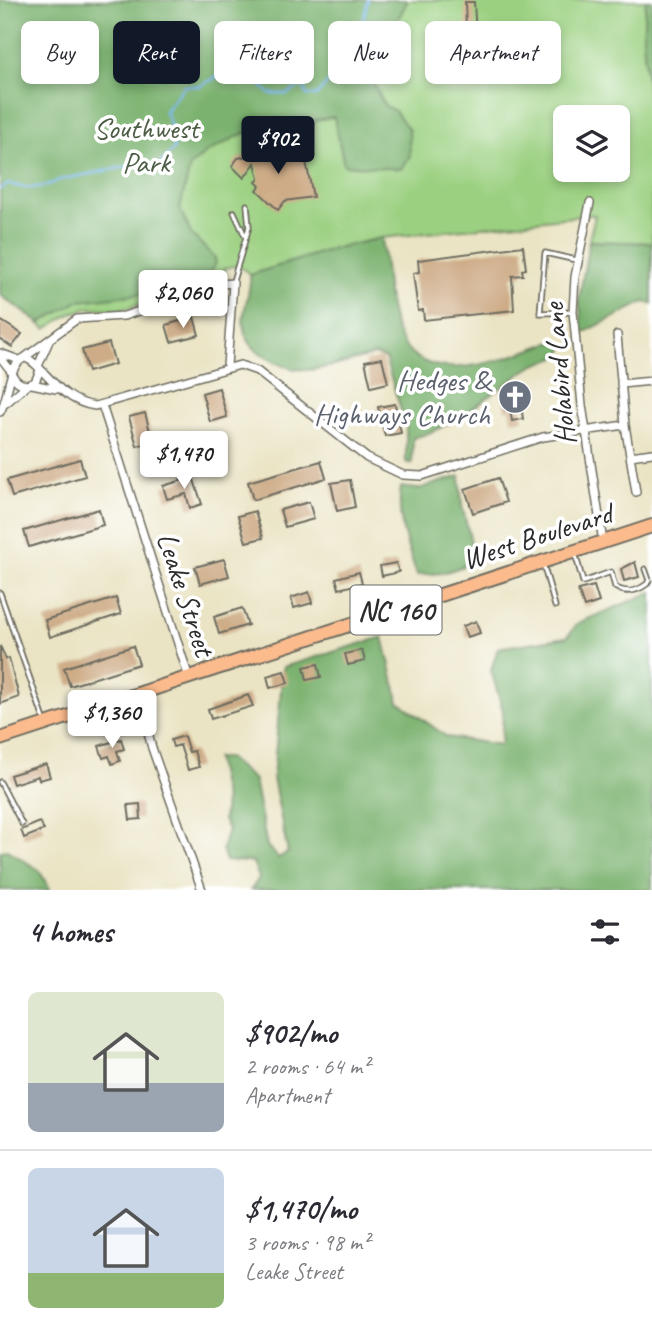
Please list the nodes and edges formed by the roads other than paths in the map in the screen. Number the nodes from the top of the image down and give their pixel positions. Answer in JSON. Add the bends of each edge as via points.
{"nodes":[{"id":1,"x":590,"y":203,"type":"dead end"},
{"id":2,"x":247,"y":205,"type":"dead end"},
{"id":3,"x":234,"y":212,"type":"dead end"},
{"id":4,"x":246,"y":238,"type":"junction"},
{"id":5,"x":578,"y":261,"type":"junction"},
{"id":6,"x":233,"y":283,"type":"junction"},
{"id":7,"x":573,"y":313,"type":"junction"},
{"id":8,"x":617,"y":335,"type":"dead end"},
{"id":9,"x":49,"y":340,"type":"junction"},
{"id":10,"x":0,"y":355,"type":"edge"},
{"id":11,"x":21,"y":359,"type":"junction"},
{"id":12,"x":227,"y":366,"type":"junction"},
{"id":13,"x":39,"y":368,"type":"junction"},
{"id":14,"x":13,"y":374,"type":"junction"},
{"id":15,"x":652,"y":382,"type":"edge"},
{"id":16,"x":621,"y":384,"type":"junction"},
{"id":17,"x":29,"y":385,"type":"junction"},
{"id":18,"x":56,"y":389,"type":"junction"},
{"id":19,"x":6,"y":403,"type":"junction"},
{"id":20,"x":102,"y":405,"type":"junction"},
{"id":21,"x":0,"y":412,"type":"edge"},
{"id":22,"x":625,"y":425,"type":"junction"},
{"id":23,"x":586,"y":431,"type":"junction"},
{"id":24,"x":652,"y":453,"type":"edge"},
{"id":25,"x":630,"y":456,"type":"junction"},
{"id":26,"x":636,"y":492,"type":"dead end"},
{"id":27,"x":652,"y":526,"type":"edge"},
{"id":28,"x":603,"y":541,"type":"junction"},
{"id":29,"x":574,"y":551,"type":"junction"},
{"id":30,"x":542,"y":562,"type":"junction"},
{"id":31,"x":645,"y":569,"type":"dead end"},
{"id":32,"x":0,"y":593,"type":"edge"},
{"id":33,"x":555,"y":606,"type":"dead end"},
{"id":34,"x":189,"y":678,"type":"junction"},
{"id":35,"x":138,"y":694,"type":"junction"},
{"id":36,"x":46,"y":724,"type":"junction"},
{"id":37,"x":0,"y":739,"type":"edge"},
{"id":38,"x":0,"y":782,"type":"edge"},
{"id":39,"x":22,"y":824,"type":"dead end"},
{"id":40,"x":202,"y":890,"type":"edge"}],
"edges":[{"from":1,"to":5,"type":"street","name":"Holabird Lane"},
{"from":2,"to":4,"type":"lane"},
{"from":3,"to":4,"type":"lane"},
{"from":4,"to":6,"type":"lane"},
{"from":5,"to":7,"type":"street","name":"Holabird Lane"},
{"from":5,"to":7,"type":"lane","via":[[545,253],[541,271],[540,313]]},
{"from":6,"to":9,"type":"street","via":[[124,316],[76,318]]},
{"from":6,"to":12,"type":"street"},
{"from":7,"to":23,"type":"street","name":"Holabird Lane"},
{"from":8,"to":16,"type":"street"},
{"from":9,"to":11,"type":"street"},
{"from":9,"to":13,"type":"street"},
{"from":10,"to":11,"type":"street"},
{"from":10,"to":14,"type":"street"},
{"from":11,"to":13,"type":"street","via":[[33,360]]},
{"from":11,"to":14,"type":"street"},
{"from":12,"to":20,"type":"street"},
{"from":12,"to":23,"type":"street","via":[[257,371],[367,458],[403,475],[422,476],[536,438]]},
{"from":13,"to":17,"type":"street","via":[[38,378]]},
{"from":13,"to":18,"type":"street"},
{"from":14,"to":17,"type":"street","via":[[19,383]]},
{"from":14,"to":19,"type":"street"},
{"from":15,"to":16,"type":"street"},
{"from":16,"to":22,"type":"street"},
{"from":17,"to":18,"type":"street"},
{"from":17,"to":19,"type":"street"},
{"from":18,"to":20,"type":"street","via":[[79,402]]},
{"from":19,"to":21,"type":"street"},
{"from":20,"to":34,"type":"street","name":"Leake Street"},
{"from":22,"to":23,"type":"street"},
{"from":22,"to":25,"type":"street"},
{"from":23,"to":28,"type":"street","name":"Holabird Lane"},
{"from":24,"to":25,"type":"street"},
{"from":25,"to":26,"type":"street"},
{"from":27,"to":28,"type":"main road","name":"West Boulevard","number":"NC 160"},
{"from":28,"to":29,"type":"main road","name":"West Boulevard","number":"NC 160"},
{"from":29,"to":30,"type":"main road","name":"West Boulevard","number":"NC 160"},
{"from":29,"to":31,"type":"lane","via":[[583,582],[611,572],[615,587],[630,592],[647,584]]},
{"from":30,"to":33,"type":"lane"},
{"from":30,"to":34,"type":"main road","name":"West Boulevard","number":"NC 160"},
{"from":32,"to":36,"type":"lane"},
{"from":34,"to":35,"type":"main road","name":"West Boulevard","number":"NC 160"},
{"from":35,"to":36,"type":"main road","name":"West Boulevard","number":"NC 160"},
{"from":35,"to":40,"type":"street"},
{"from":36,"to":37,"type":"main road","name":"West Boulevard","number":"NC 160"},
{"from":38,"to":39,"type":"lane"}]}
